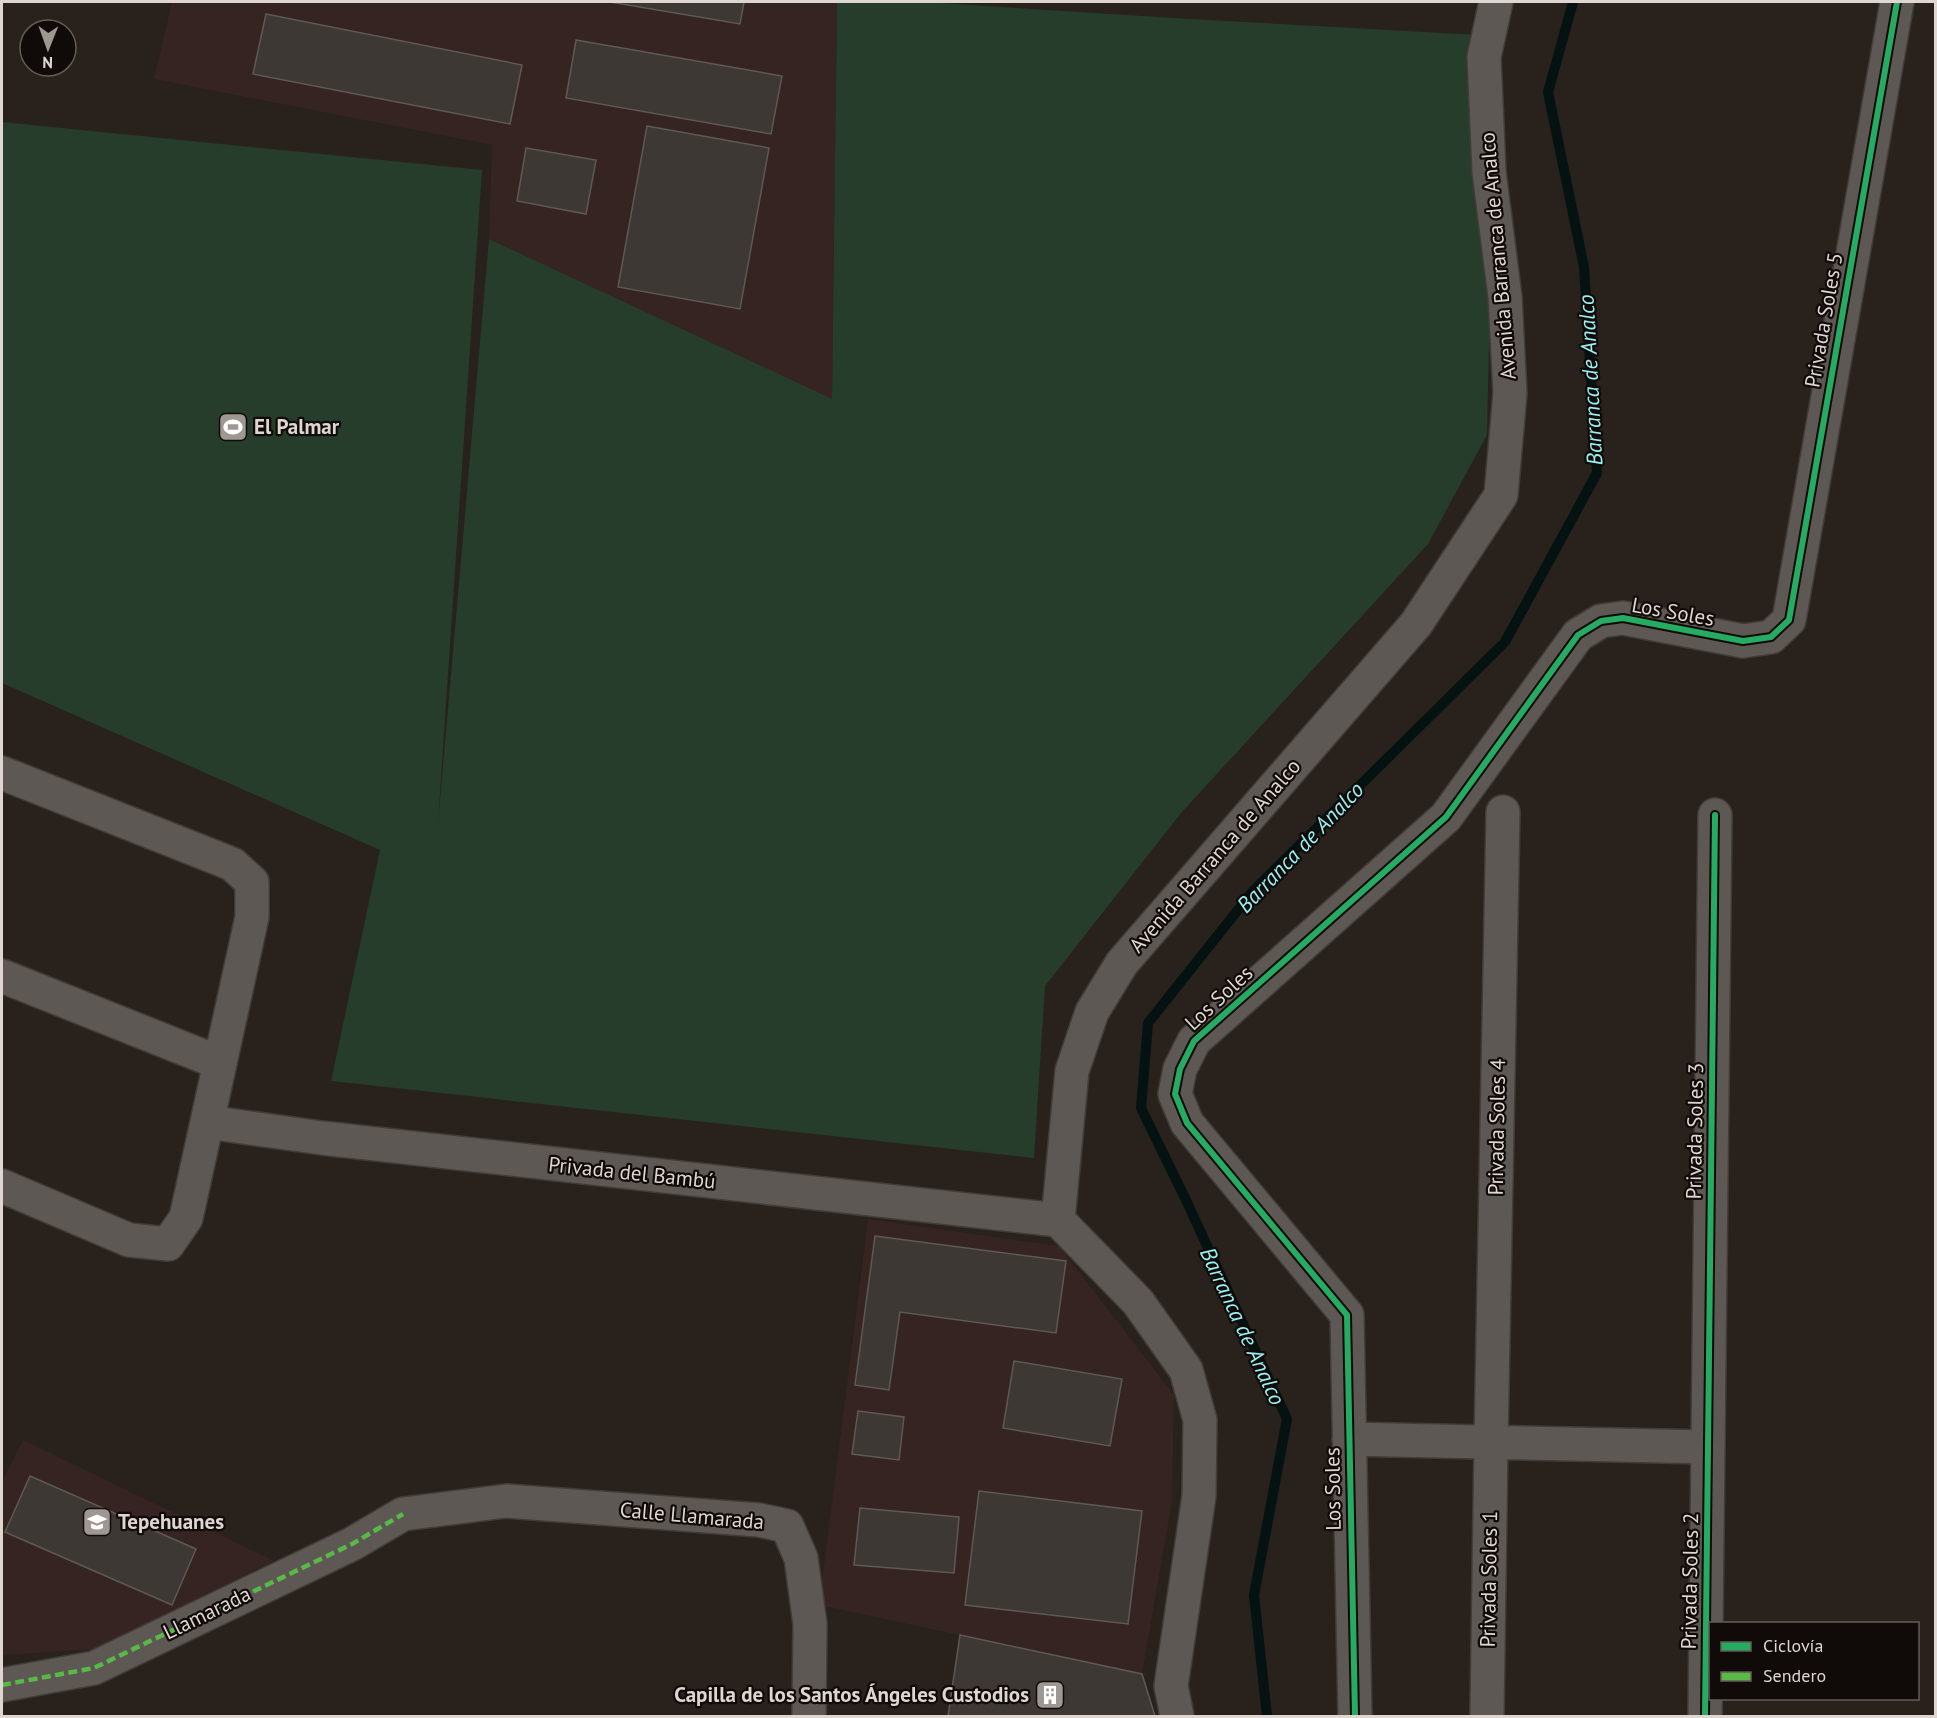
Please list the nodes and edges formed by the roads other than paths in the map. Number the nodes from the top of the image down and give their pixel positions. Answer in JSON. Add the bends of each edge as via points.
{"nodes":[{"id":1,"x":1496,"y":2,"type":"edge"},
{"id":2,"x":1897,"y":2,"type":"edge"},
{"id":3,"x":1770,"y":637,"type":"joint"},
{"id":4,"x":2,"y":773,"type":"edge"},
{"id":5,"x":1503,"y":812,"type":"dead end"},
{"id":6,"x":1715,"y":815,"type":"dead end"},
{"id":7,"x":2,"y":976,"type":"edge"},
{"id":8,"x":220,"y":1063,"type":"junction"},
{"id":9,"x":207,"y":1122,"type":"junction"},
{"id":10,"x":2,"y":1186,"type":"edge"},
{"id":11,"x":1058,"y":1220,"type":"junction"},
{"id":12,"x":1349,"y":1439,"type":"junction"},
{"id":13,"x":1491,"y":1442,"type":"junction"},
{"id":14,"x":1708,"y":1447,"type":"junction"},
{"id":15,"x":403,"y":1514,"type":"joint"},
{"id":16,"x":2,"y":1685,"type":"edge"},
{"id":17,"x":809,"y":1716,"type":"edge"},
{"id":18,"x":1177,"y":1716,"type":"edge"},
{"id":19,"x":1355,"y":1716,"type":"edge"},
{"id":20,"x":1488,"y":1716,"type":"edge"},
{"id":21,"x":1705,"y":1716,"type":"edge"}],
"edges":[{"from":1,"to":11,"type":"street","name":"Avenida Barranca de Analco","via":[[1484,57],[1489,172],[1506,297],[1510,393],[1501,495],[1416,624],[1122,963],[1092,1012],[1072,1071]]},
{"from":2,"to":3,"type":"street","name":"Privada Soles 5","via":[[1789,620]]},
{"from":3,"to":12,"type":"street","name":"Los Soles","via":[[1743,641],[1623,618],[1601,621],[1578,635],[1446,817],[1194,1041],[1180,1069],[1175,1094],[1187,1122],[1347,1316]]},
{"from":4,"to":8,"type":"street","via":[[232,864],[252,882],[252,917]]},
{"from":5,"to":13,"type":"street","name":"Privada Soles 4"},
{"from":6,"to":14,"type":"street","name":"Privada Soles 3"},
{"from":7,"to":8,"type":"street"},
{"from":8,"to":9,"type":"street"},
{"from":9,"to":10,"type":"street","via":[[186,1218],[168,1244],[129,1240]]},
{"from":9,"to":11,"type":"street","name":"Privada del Bambú"},
{"from":11,"to":18,"type":"street","via":[[1138,1302],[1186,1371],[1200,1420],[1199,1496],[1171,1686]]},
{"from":12,"to":13,"type":"street","name":"Los Soles"},
{"from":12,"to":19,"type":"street","name":"Los Soles"},
{"from":13,"to":14,"type":"street","name":"Los Soles"},
{"from":13,"to":20,"type":"street","name":"Privada Soles 1"},
{"from":14,"to":21,"type":"street","name":"Privada Soles 2"},
{"from":15,"to":16,"type":"street","name":"Llamarada","via":[[352,1544],[94,1668]]},
{"from":15,"to":17,"type":"street","name":"Calle Llamarada","via":[[506,1501],[759,1520],[786,1526],[801,1558],[810,1624]]}]}
